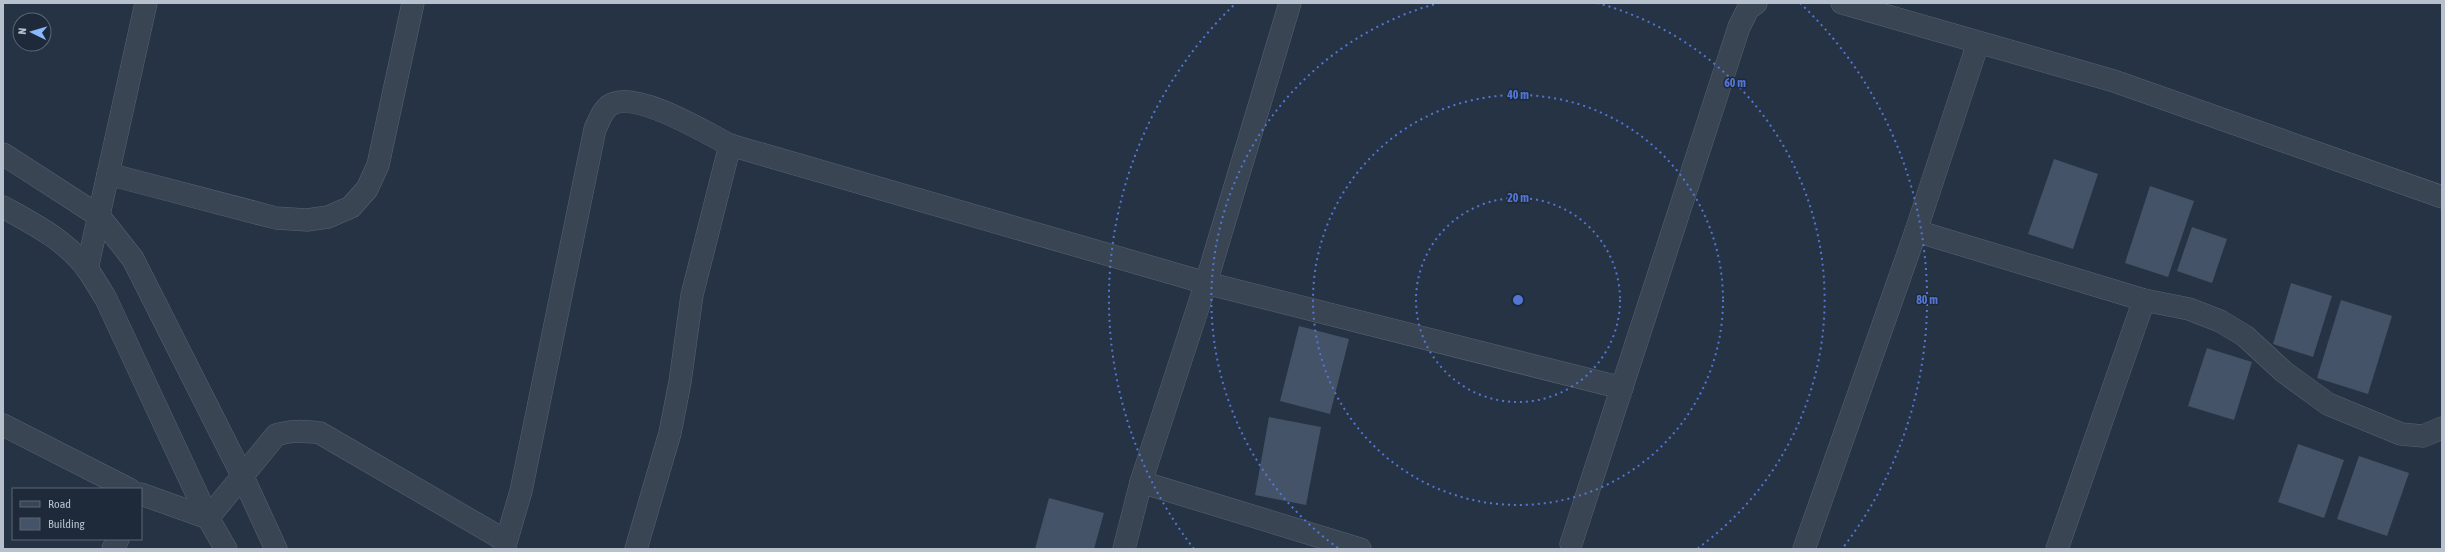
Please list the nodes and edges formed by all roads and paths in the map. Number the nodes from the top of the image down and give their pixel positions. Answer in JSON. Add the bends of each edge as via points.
{"nodes":[{"id":1,"x":146,"y":3,"type":"edge"},
{"id":2,"x":413,"y":3,"type":"edge"},
{"id":3,"x":1290,"y":3,"type":"edge"},
{"id":4,"x":1756,"y":3,"type":"edge"},
{"id":5,"x":1842,"y":3,"type":"edge"},
{"id":6,"x":1978,"y":42,"type":"junction"},
{"id":7,"x":730,"y":145,"type":"junction"},
{"id":8,"x":3,"y":154,"type":"edge"},
{"id":9,"x":108,"y":174,"type":"junction"},
{"id":10,"x":2442,"y":197,"type":"edge"},
{"id":11,"x":3,"y":207,"type":"edge"},
{"id":12,"x":99,"y":216,"type":"junction"},
{"id":13,"x":1916,"y":231,"type":"junction"},
{"id":14,"x":87,"y":269,"type":"junction"},
{"id":15,"x":1206,"y":283,"type":"junction"},
{"id":16,"x":2144,"y":300,"type":"junction"},
{"id":17,"x":1622,"y":388,"type":"junction"},
{"id":18,"x":3,"y":425,"type":"edge"},
{"id":19,"x":2442,"y":428,"type":"edge"},
{"id":20,"x":242,"y":475,"type":"junction"},
{"id":21,"x":1141,"y":482,"type":"junction"},
{"id":22,"x":127,"y":488,"type":"edge"},
{"id":23,"x":142,"y":494,"type":"edge"},
{"id":24,"x":208,"y":518,"type":"junction"},
{"id":25,"x":118,"y":540,"type":"edge"},
{"id":26,"x":1571,"y":544,"type":"dead end"},
{"id":27,"x":505,"y":545,"type":"edge"},
{"id":28,"x":113,"y":549,"type":"edge"},
{"id":29,"x":226,"y":549,"type":"edge"},
{"id":30,"x":276,"y":549,"type":"edge"},
{"id":31,"x":636,"y":549,"type":"edge"},
{"id":32,"x":1124,"y":549,"type":"edge"},
{"id":33,"x":1360,"y":549,"type":"edge"},
{"id":34,"x":1804,"y":549,"type":"edge"},
{"id":35,"x":2057,"y":549,"type":"edge"}],
"edges":[{"from":1,"to":9,"type":"street"},
{"from":2,"to":9,"type":"street","via":[[378,165],[367,189],[351,207],[328,217],[276,218]]},
{"from":3,"to":15,"type":"street"},
{"from":4,"to":17,"type":"street","via":[[1748,9],[1739,27]]},
{"from":5,"to":6,"type":"street"},
{"from":6,"to":10,"type":"street","via":[[2114,81],[2243,124]]},
{"from":6,"to":13,"type":"street"},
{"from":7,"to":15,"type":"street"},
{"from":7,"to":27,"type":"street","via":[[644,104],[612,104],[601,115],[595,129],[521,491]]},
{"from":7,"to":31,"type":"street","via":[[692,295],[670,433]]},
{"from":8,"to":12,"type":"street"},
{"from":9,"to":12,"type":"street"},
{"from":11,"to":14,"type":"street","via":[[44,230]]},
{"from":12,"to":14,"type":"street"},
{"from":12,"to":20,"type":"street","via":[[133,260]]},
{"from":13,"to":16,"type":"street"},
{"from":13,"to":34,"type":"street"},
{"from":14,"to":24,"type":"street","via":[[106,299]]},
{"from":15,"to":17,"type":"street"},
{"from":15,"to":21,"type":"street"},
{"from":16,"to":19,"type":"street","via":[[2189,309],[2220,321],[2245,336],[2284,372],[2328,404],[2401,434],[2423,436]]},
{"from":16,"to":35,"type":"street"},
{"from":17,"to":26,"type":"street"},
{"from":18,"to":22,"type":"street"},
{"from":20,"to":24,"type":"street"},
{"from":20,"to":27,"type":"street","via":[[276,435],[288,431],[320,433]]},
{"from":20,"to":30,"type":"street"},
{"from":21,"to":32,"type":"street"},
{"from":21,"to":33,"type":"street"},
{"from":23,"to":24,"type":"street"},
{"from":24,"to":29,"type":"street"},
{"from":25,"to":28,"type":"street"}]}
